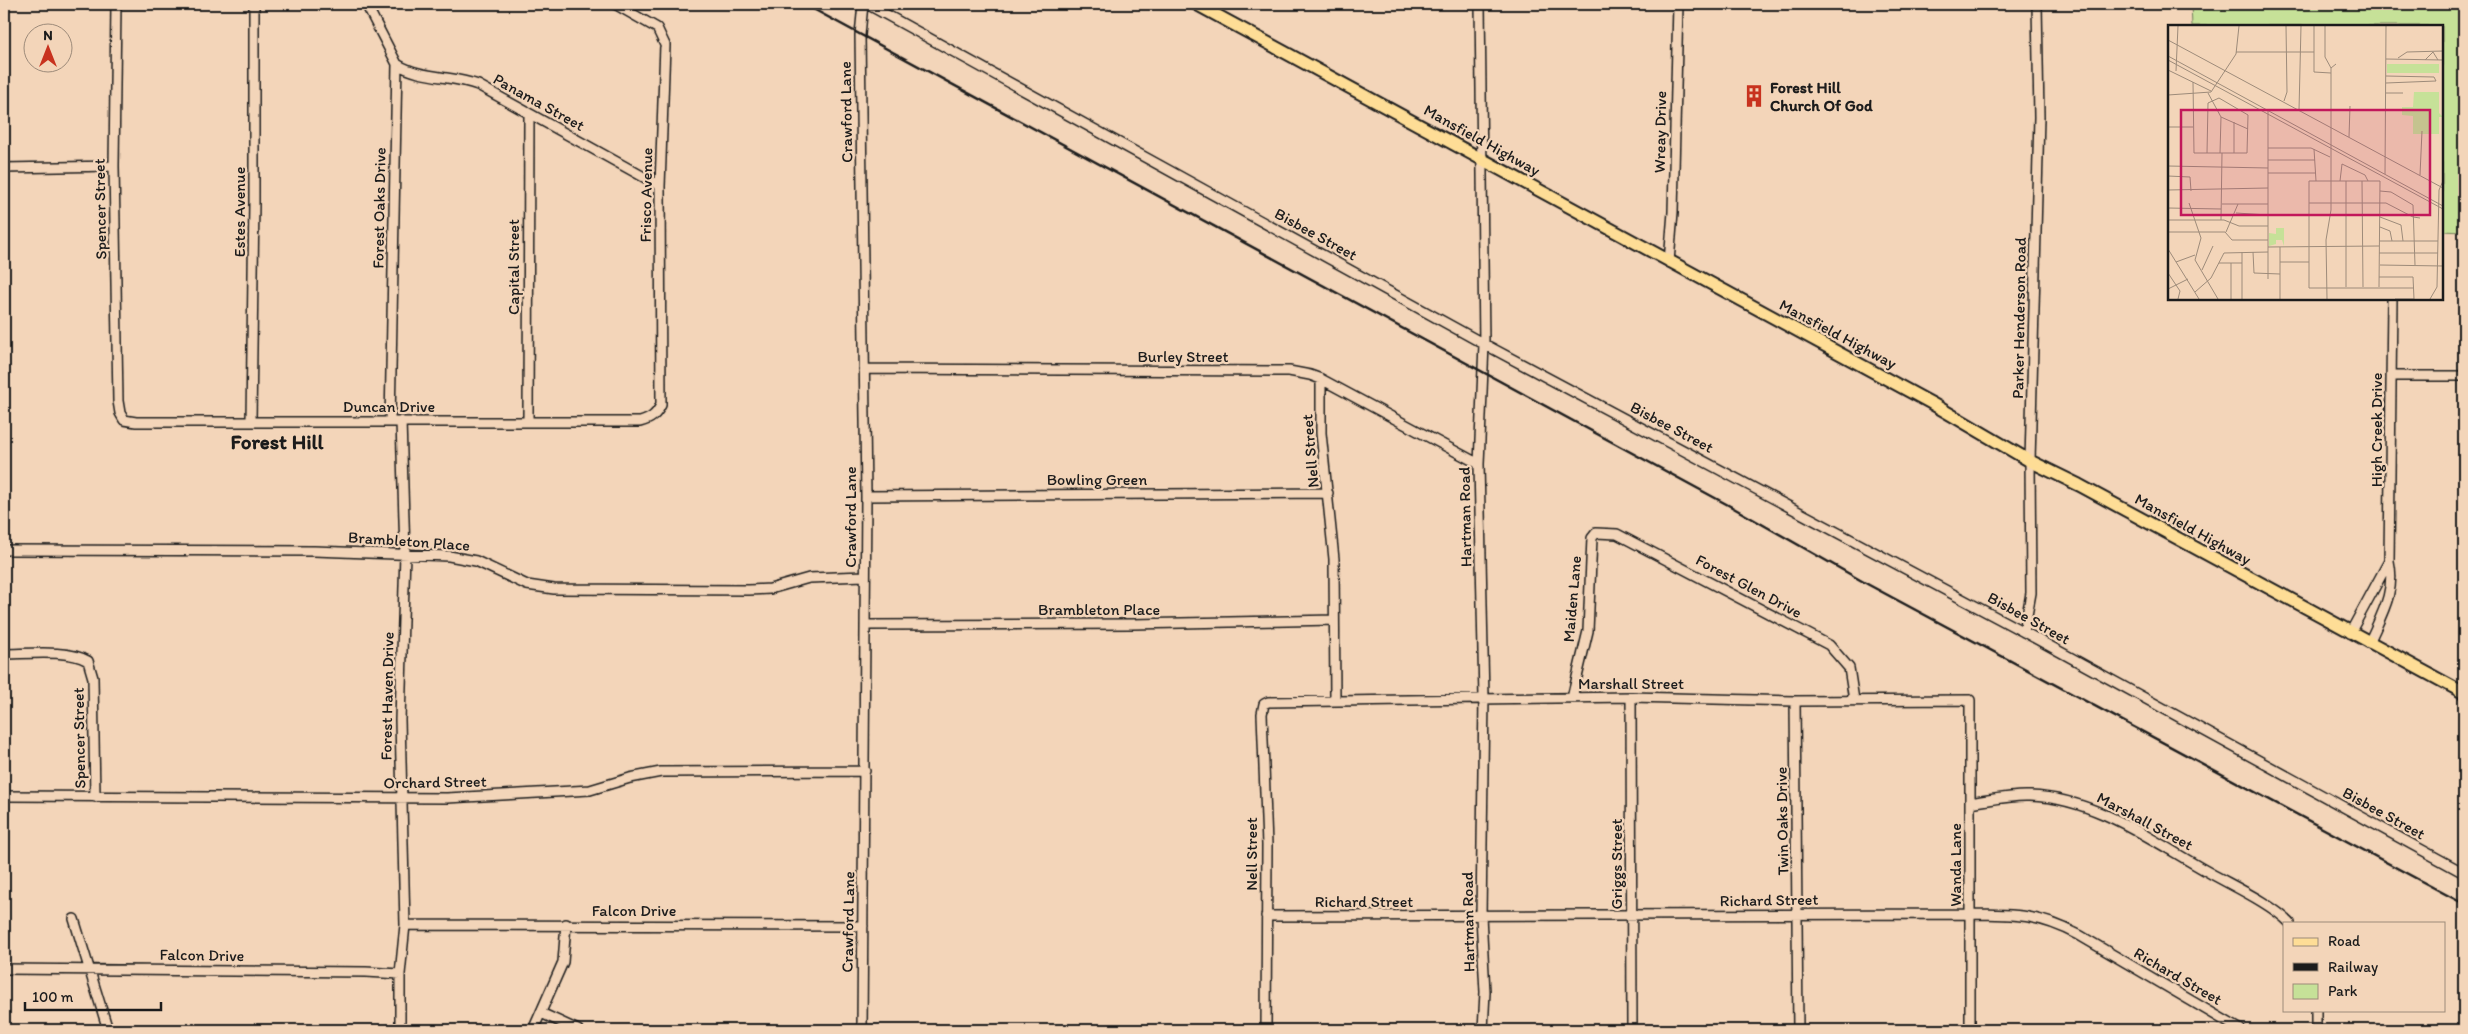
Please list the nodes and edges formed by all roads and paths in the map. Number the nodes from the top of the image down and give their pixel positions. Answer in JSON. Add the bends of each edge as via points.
{"nodes":[{"id":1,"x":116,"y":4,"type":"edge"},
{"id":2,"x":254,"y":4,"type":"edge"},
{"id":3,"x":366,"y":4,"type":"edge"},
{"id":4,"x":615,"y":4,"type":"edge"},
{"id":5,"x":863,"y":4,"type":"edge"},
{"id":6,"x":867,"y":4,"type":"edge"},
{"id":7,"x":1196,"y":4,"type":"edge"},
{"id":8,"x":1480,"y":4,"type":"edge"},
{"id":9,"x":1678,"y":4,"type":"edge"},
{"id":10,"x":2037,"y":4,"type":"edge"},
{"id":11,"x":396,"y":64,"type":"junction"},
{"id":12,"x":529,"y":114,"type":"junction"},
{"id":13,"x":1482,"y":159,"type":"junction"},
{"id":14,"x":114,"y":166,"type":"junction"},
{"id":15,"x":4,"y":168,"type":"edge"},
{"id":16,"x":660,"y":186,"type":"junction"},
{"id":17,"x":1669,"y":262,"type":"junction"},
{"id":18,"x":2392,"y":300,"type":"edge"},
{"id":19,"x":1484,"y":344,"type":"junction"},
{"id":20,"x":864,"y":369,"type":"junction"},
{"id":21,"x":2392,"y":376,"type":"junction"},
{"id":22,"x":2464,"y":376,"type":"edge"},
{"id":23,"x":1321,"y":379,"type":"junction"},
{"id":24,"x":658,"y":412,"type":"joint"},
{"id":25,"x":120,"y":413,"type":"joint"},
{"id":26,"x":251,"y":421,"type":"junction"},
{"id":27,"x":390,"y":421,"type":"junction"},
{"id":28,"x":401,"y":421,"type":"junction"},
{"id":29,"x":528,"y":421,"type":"junction"},
{"id":30,"x":2030,"y":461,"type":"junction"},
{"id":31,"x":1479,"y":464,"type":"junction"},
{"id":32,"x":1328,"y":493,"type":"junction"},
{"id":33,"x":866,"y":496,"type":"junction"},
{"id":34,"x":1596,"y":533,"type":"joint"},
{"id":35,"x":4,"y":550,"type":"edge"},
{"id":36,"x":405,"y":553,"type":"junction"},
{"id":37,"x":2389,"y":561,"type":"junction"},
{"id":38,"x":865,"y":576,"type":"junction"},
{"id":39,"x":1334,"y":620,"type":"junction"},
{"id":40,"x":866,"y":625,"type":"junction"},
{"id":41,"x":2024,"y":632,"type":"junction"},
{"id":42,"x":2350,"y":633,"type":"junction"},
{"id":43,"x":2368,"y":643,"type":"junction"},
{"id":44,"x":4,"y":654,"type":"edge"},
{"id":45,"x":2464,"y":693,"type":"edge"},
{"id":46,"x":1631,"y":697,"type":"junction"},
{"id":47,"x":1484,"y":698,"type":"junction"},
{"id":48,"x":1572,"y":698,"type":"junction"},
{"id":49,"x":1335,"y":700,"type":"junction"},
{"id":50,"x":1854,"y":700,"type":"junction"},
{"id":51,"x":1970,"y":700,"type":"joint"},
{"id":52,"x":1291,"y":701,"type":"joint"},
{"id":53,"x":1795,"y":701,"type":"junction"},
{"id":54,"x":865,"y":771,"type":"junction"},
{"id":55,"x":4,"y":796,"type":"edge"},
{"id":56,"x":95,"y":797,"type":"junction"},
{"id":57,"x":402,"y":798,"type":"junction"},
{"id":58,"x":1970,"y":803,"type":"junction"},
{"id":59,"x":2464,"y":873,"type":"edge"},
{"id":60,"x":1971,"y":914,"type":"junction"},
{"id":61,"x":1798,"y":915,"type":"junction"},
{"id":62,"x":1266,"y":916,"type":"junction"},
{"id":63,"x":1482,"y":916,"type":"junction"},
{"id":64,"x":1631,"y":916,"type":"junction"},
{"id":65,"x":74,"y":919,"type":"dead end"},
{"id":66,"x":2288,"y":922,"type":"edge"},
{"id":67,"x":566,"y":924,"type":"junction"},
{"id":68,"x":405,"y":925,"type":"junction"},
{"id":69,"x":863,"y":926,"type":"junction"},
{"id":70,"x":4,"y":969,"type":"edge"},
{"id":71,"x":88,"y":969,"type":"junction"},
{"id":72,"x":400,"y":974,"type":"junction"},
{"id":73,"x":2316,"y":1012,"type":"edge"},
{"id":74,"x":541,"y":1014,"type":"junction"},
{"id":75,"x":108,"y":1030,"type":"edge"},
{"id":76,"x":400,"y":1030,"type":"edge"},
{"id":77,"x":533,"y":1030,"type":"edge"},
{"id":78,"x":578,"y":1030,"type":"edge"},
{"id":79,"x":862,"y":1030,"type":"edge"},
{"id":80,"x":1266,"y":1030,"type":"edge"},
{"id":81,"x":1483,"y":1030,"type":"edge"},
{"id":82,"x":1632,"y":1030,"type":"edge"},
{"id":83,"x":1798,"y":1030,"type":"edge"},
{"id":84,"x":1970,"y":1030,"type":"edge"},
{"id":85,"x":2241,"y":1030,"type":"edge"},
{"id":86,"x":2316,"y":1030,"type":"edge"}],
"edges":[{"from":1,"to":14,"type":"street","name":"Spencer Street"},
{"from":2,"to":26,"type":"street","name":"Estes Avenue"},
{"from":3,"to":11,"type":"street","name":"Forest Oaks Drive"},
{"from":4,"to":16,"type":"street","name":"Frisco Avenue","via":[[657,28],[665,45]]},
{"from":5,"to":20,"type":"street","name":"Crawford Lane","via":[[860,35]]},
{"from":6,"to":19,"type":"street","name":"Bisbee Street"},
{"from":7,"to":13,"type":"main road","name":"Mansfield Highway"},
{"from":8,"to":13,"type":"street","name":"Hartman Road"},
{"from":9,"to":17,"type":"street","name":"Wreay Drive"},
{"from":10,"to":30,"type":"street","name":"Parker Henderson Road","via":[[2039,117]]},
{"from":11,"to":12,"type":"street","name":"Panama Street","via":[[419,74],[467,81]]},
{"from":11,"to":27,"type":"street","name":"Forest Oaks Drive"},
{"from":12,"to":16,"type":"street","name":"Panama Street"},
{"from":12,"to":29,"type":"street","name":"Capital Street"},
{"from":13,"to":17,"type":"main road","name":"Mansfield Highway"},
{"from":13,"to":19,"type":"street","name":"Hartman Road"},
{"from":14,"to":15,"type":"street"},
{"from":14,"to":25,"type":"street","name":"Spencer Street"},
{"from":16,"to":24,"type":"street","name":"Frisco Avenue","via":[[661,404]]},
{"from":17,"to":30,"type":"main road","name":"Mansfield Highway","via":[[1931,403]]},
{"from":18,"to":21,"type":"street","name":"High Creek Drive"},
{"from":19,"to":31,"type":"street","name":"Hartman Road"},
{"from":19,"to":41,"type":"street","name":"Bisbee Street"},
{"from":20,"to":23,"type":"street","name":"Burley Street","via":[[1289,371]]},
{"from":20,"to":33,"type":"street","name":"Crawford Lane"},
{"from":21,"to":22,"type":"street"},
{"from":21,"to":37,"type":"street","name":"High Creek Drive"},
{"from":23,"to":31,"type":"street","name":"Burley Street"},
{"from":23,"to":32,"type":"street","name":"Nell Street","via":[[1321,433]]},
{"from":24,"to":29,"type":"street","name":"Duncan Drive","via":[[640,422]]},
{"from":25,"to":26,"type":"street","name":"Duncan Drive","via":[[124,420],[136,422]]},
{"from":26,"to":27,"type":"street","name":"Duncan Drive"},
{"from":27,"to":28,"type":"street","name":"Duncan Drive"},
{"from":28,"to":29,"type":"street","name":"Duncan Drive"},
{"from":28,"to":36,"type":"street","name":"Forest Haven Drive"},
{"from":30,"to":41,"type":"street","name":"Parker Henderson Road","via":[[2031,593]]},
{"from":30,"to":42,"type":"main road","name":"Mansfield Highway"},
{"from":31,"to":47,"type":"street","name":"Hartman Road"},
{"from":32,"to":33,"type":"street","name":"Bowling Green"},
{"from":32,"to":39,"type":"street","name":"Nell Street","via":[[1334,559]]},
{"from":33,"to":38,"type":"street","name":"Crawford Lane"},
{"from":34,"to":48,"type":"street","name":"Maiden Lane","via":[[1592,538],[1588,631]]},
{"from":34,"to":50,"type":"street","name":"Forest Glen Drive","via":[[1617,534],[1829,645],[1849,668]]},
{"from":35,"to":36,"type":"street","name":"Brambleton Place"},
{"from":36,"to":38,"type":"street","name":"Brambleton Place","via":[[476,561],[527,584],[554,589],[749,590],[770,589],[809,578]]},
{"from":36,"to":57,"type":"street","name":"Forest Haven Drive","via":[[400,720]]},
{"from":37,"to":42,"type":"street","name":"High Creek Drive"},
{"from":37,"to":43,"type":"street","name":"High Creek Drive","via":[[2391,592]]},
{"from":38,"to":40,"type":"street","name":"Crawford Lane"},
{"from":39,"to":40,"type":"street","name":"Brambleton Place"},
{"from":39,"to":49,"type":"street","name":"Nell Street"},
{"from":40,"to":54,"type":"street","name":"Crawford Lane"},
{"from":41,"to":59,"type":"street","name":"Bisbee Street"},
{"from":42,"to":43,"type":"main road","name":"Mansfield Highway"},
{"from":43,"to":45,"type":"main road","name":"Mansfield Highway"},
{"from":44,"to":56,"type":"street","name":"Spencer Street","via":[[79,656],[88,661],[93,678]]},
{"from":46,"to":48,"type":"street","name":"Marshall Street"},
{"from":46,"to":53,"type":"street","name":"Marshall Street"},
{"from":46,"to":64,"type":"street","name":"Griggs Street"},
{"from":47,"to":48,"type":"street","name":"Marshall Street"},
{"from":47,"to":49,"type":"street","name":"Marshall Street"},
{"from":47,"to":63,"type":"street","name":"Hartman Road"},
{"from":49,"to":52,"type":"street","name":"Marshall Street"},
{"from":50,"to":51,"type":"street","name":"Marshall Street"},
{"from":50,"to":53,"type":"street","name":"Marshall Street"},
{"from":51,"to":58,"type":"street","name":"Wanda Lane"},
{"from":52,"to":62,"type":"street","name":"Nell Street","via":[[1268,702],[1264,704],[1262,714]]},
{"from":53,"to":61,"type":"street","name":"Twin Oaks Drive"},
{"from":54,"to":57,"type":"street","name":"Orchard Street","via":[[661,772],[572,792]]},
{"from":54,"to":69,"type":"street","name":"Crawford Lane"},
{"from":55,"to":56,"type":"street","name":"Orchard Street"},
{"from":56,"to":57,"type":"street","name":"Orchard Street"},
{"from":57,"to":68,"type":"street","name":"Forest Haven Drive"},
{"from":58,"to":60,"type":"street","name":"Wanda Lane"},
{"from":58,"to":66,"type":"street","name":"Marshall Street","via":[[2031,796],[2086,807],[2111,817],[2242,891]]},
{"from":60,"to":61,"type":"street","name":"Richard Street"},
{"from":60,"to":84,"type":"street","name":"Wanda Lane"},
{"from":60,"to":85,"type":"street","name":"Richard Street","via":[[2030,916],[2059,924]]},
{"from":61,"to":64,"type":"street","name":"Richard Street"},
{"from":61,"to":83,"type":"street","name":"Twin Oaks Drive"},
{"from":62,"to":63,"type":"street","name":"Richard Street"},
{"from":62,"to":80,"type":"street","name":"Nell Street"},
{"from":63,"to":64,"type":"street","name":"Richard Street"},
{"from":63,"to":81,"type":"street","name":"Hartman Road"},
{"from":64,"to":82,"type":"street","name":"Griggs Street"},
{"from":65,"to":71,"type":"street"},
{"from":67,"to":68,"type":"street","name":"Falcon Drive"},
{"from":67,"to":69,"type":"street","name":"Falcon Drive"},
{"from":67,"to":74,"type":"street","via":[[563,962]]},
{"from":68,"to":72,"type":"street","name":"Forest Haven Drive"},
{"from":69,"to":79,"type":"street","name":"Crawford Lane"},
{"from":70,"to":71,"type":"street","name":"Falcon Drive"},
{"from":71,"to":72,"type":"street","name":"Falcon Drive"},
{"from":71,"to":75,"type":"street"},
{"from":72,"to":76,"type":"street","name":"Forest Haven Drive"},
{"from":73,"to":86,"type":"street"},
{"from":74,"to":77,"type":"street"},
{"from":74,"to":78,"type":"street"}]}
